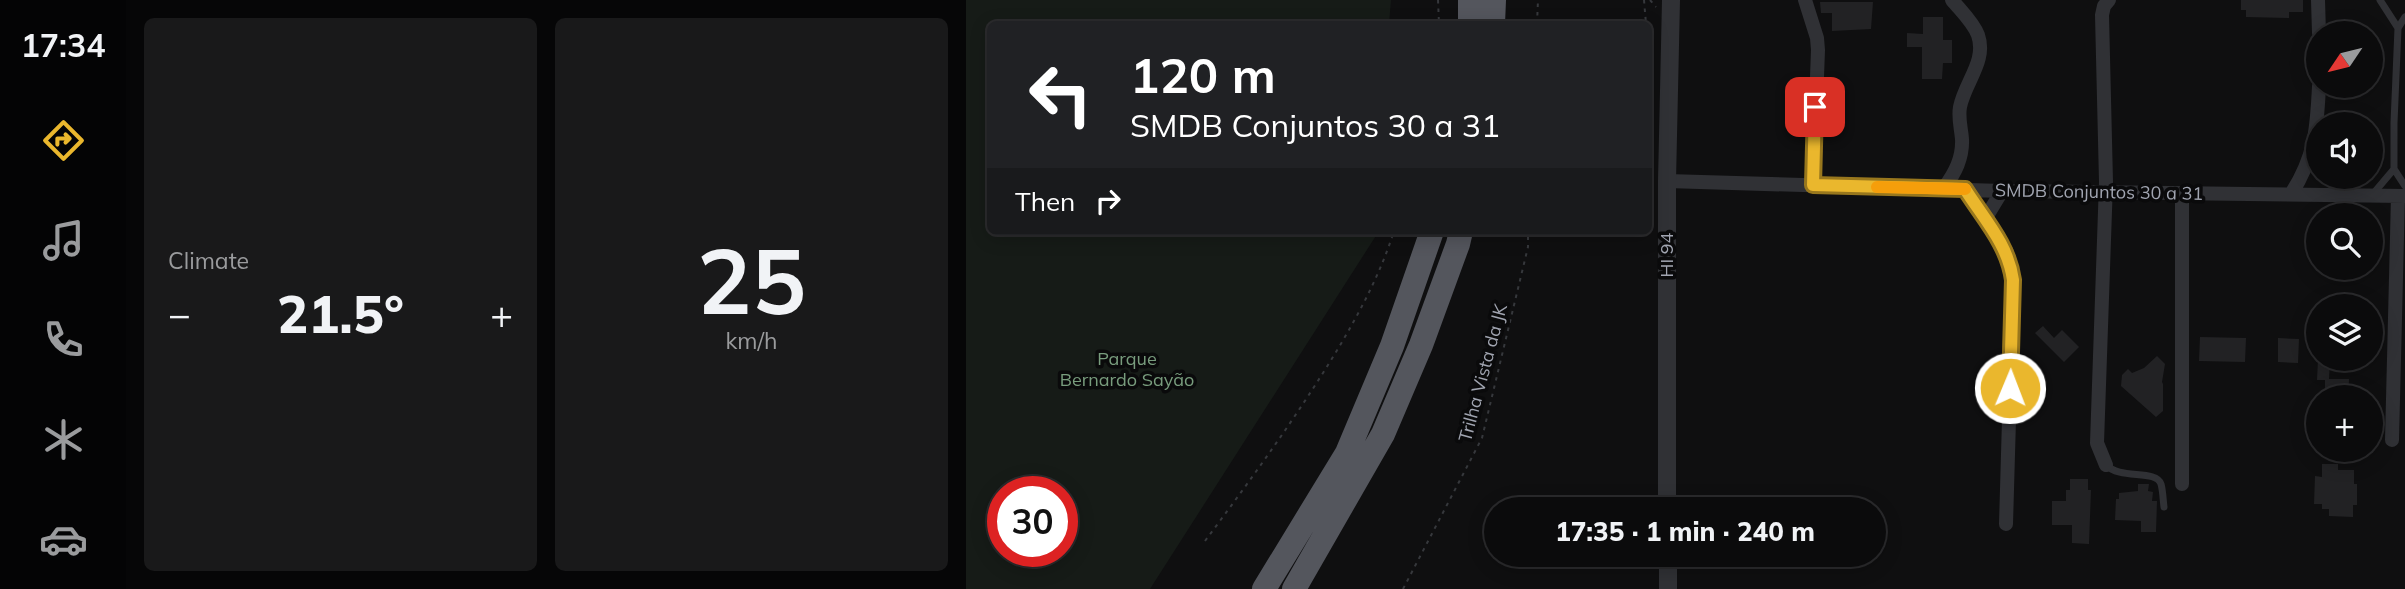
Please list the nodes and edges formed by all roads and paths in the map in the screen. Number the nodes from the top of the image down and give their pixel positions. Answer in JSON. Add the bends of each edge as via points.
{"nodes":[{"id":1,"x":1438,"y":0,"type":"edge"},
{"id":2,"x":1470,"y":0,"type":"edge"},
{"id":3,"x":1494,"y":0,"type":"edge"},
{"id":4,"x":1538,"y":0,"type":"edge"},
{"id":5,"x":1644,"y":0,"type":"edge"},
{"id":6,"x":1671,"y":0,"type":"edge"},
{"id":7,"x":1805,"y":0,"type":"edge"},
{"id":8,"x":1952,"y":0,"type":"edge"},
{"id":9,"x":2109,"y":0,"type":"edge"},
{"id":10,"x":2318,"y":0,"type":"edge"},
{"id":11,"x":2380,"y":0,"type":"edge"},
{"id":12,"x":2405,"y":17,"type":"edge"},
{"id":13,"x":1439,"y":21,"type":"edge"},
{"id":14,"x":1470,"y":21,"type":"edge"},
{"id":15,"x":1493,"y":21,"type":"edge"},
{"id":16,"x":1537,"y":21,"type":"edge"},
{"id":17,"x":1646,"y":21,"type":"edge"},
{"id":18,"x":2319,"y":21,"type":"edge"},
{"id":19,"x":2398,"y":28,"type":"junction"},
{"id":20,"x":2318,"y":98,"type":"edge"},
{"id":21,"x":2394,"y":169,"type":"junction"},
{"id":22,"x":1667,"y":181,"type":"junction"},
{"id":23,"x":1813,"y":185,"type":"junction"},
{"id":24,"x":1944,"y":188,"type":"junction"},
{"id":25,"x":1965,"y":189,"type":"junction"},
{"id":26,"x":2002,"y":191,"type":"junction"},
{"id":27,"x":2106,"y":192,"type":"junction"},
{"id":28,"x":2182,"y":193,"type":"junction"},
{"id":29,"x":2403,"y":193,"type":"edge"},
{"id":30,"x":2291,"y":194,"type":"junction"},
{"id":31,"x":2371,"y":196,"type":"junction"},
{"id":32,"x":1985,"y":219,"type":"junction"},
{"id":33,"x":1392,"y":235,"type":"edge"},
{"id":34,"x":1431,"y":235,"type":"edge"},
{"id":35,"x":1460,"y":235,"type":"edge"},
{"id":36,"x":1528,"y":235,"type":"edge"},
{"id":37,"x":2392,"y":440,"type":"dead end"},
{"id":38,"x":2106,"y":465,"type":"joint"},
{"id":39,"x":2182,"y":484,"type":"dead end"},
{"id":40,"x":1667,"y":497,"type":"edge"},
{"id":41,"x":2164,"y":507,"type":"dead end"},
{"id":42,"x":2006,"y":524,"type":"dead end"},
{"id":43,"x":1205,"y":541,"type":"dead end"},
{"id":44,"x":1668,"y":567,"type":"edge"},
{"id":45,"x":1264,"y":589,"type":"edge"},
{"id":46,"x":1294,"y":589,"type":"edge"},
{"id":47,"x":1403,"y":589,"type":"edge"},
{"id":48,"x":1668,"y":589,"type":"edge"}],
"edges":[{"from":1,"to":13,"type":"path"},
{"from":2,"to":14,"type":"highway"},
{"from":3,"to":15,"type":"highway"},
{"from":4,"to":16,"type":"path"},
{"from":5,"to":17,"type":"path"},
{"from":6,"to":22,"type":"street","name":"HI 94"},
{"from":7,"to":23,"type":"street","via":[[1817,38]]},
{"from":8,"to":24,"type":"street","via":[[1979,36],[1979,62],[1960,104],[1959,162]]},
{"from":9,"to":27,"type":"street","via":[[2102,15]]},
{"from":10,"to":18,"type":"street"},
{"from":11,"to":19,"type":"lane"},
{"from":12,"to":19,"type":"lane"},
{"from":19,"to":21,"type":"lane"},
{"from":20,"to":30,"type":"street","via":[[2311,155]]},
{"from":21,"to":29,"type":"lane"},
{"from":21,"to":31,"type":"lane"},
{"from":22,"to":23,"type":"street","name":"SMDB Conjuntos 30 a 31"},
{"from":22,"to":40,"type":"street","name":"HI 94"},
{"from":23,"to":24,"type":"street","name":"SMDB Conjuntos 30 a 31"},
{"from":24,"to":25,"type":"street","name":"SMDB Conjuntos 30 a 31"},
{"from":25,"to":26,"type":"street","name":"SMDB Conjuntos 30 a 31"},
{"from":25,"to":32,"type":"street"},
{"from":26,"to":27,"type":"street","name":"SMDB Conjuntos 30 a 31"},
{"from":26,"to":32,"type":"street"},
{"from":27,"to":28,"type":"street","name":"SMDB Conjuntos 30 a 31"},
{"from":27,"to":38,"type":"street","via":[[2097,443]]},
{"from":28,"to":30,"type":"street","name":"SMDB Conjuntos 30 a 31"},
{"from":28,"to":39,"type":"street"},
{"from":29,"to":31,"type":"street","name":"SMDB Conjuntos 30 a 31"},
{"from":29,"to":37,"type":"street"},
{"from":30,"to":31,"type":"street","name":"SMDB Conjuntos 30 a 31"},
{"from":32,"to":42,"type":"street","via":[[2007,252],[2013,280]]},
{"from":33,"to":43,"type":"path","via":[[1365,302],[1324,372]]},
{"from":34,"to":45,"type":"highway","via":[[1392,346],[1347,453]]},
{"from":35,"to":46,"type":"highway","via":[[1383,434]]},
{"from":36,"to":47,"type":"path","name":"Trilha Vista da JK","via":[[1482,438]]},
{"from":38,"to":41,"type":"lane","via":[[2123,475],[2155,477],[2161,482]]},
{"from":44,"to":48,"type":"street"}]}
